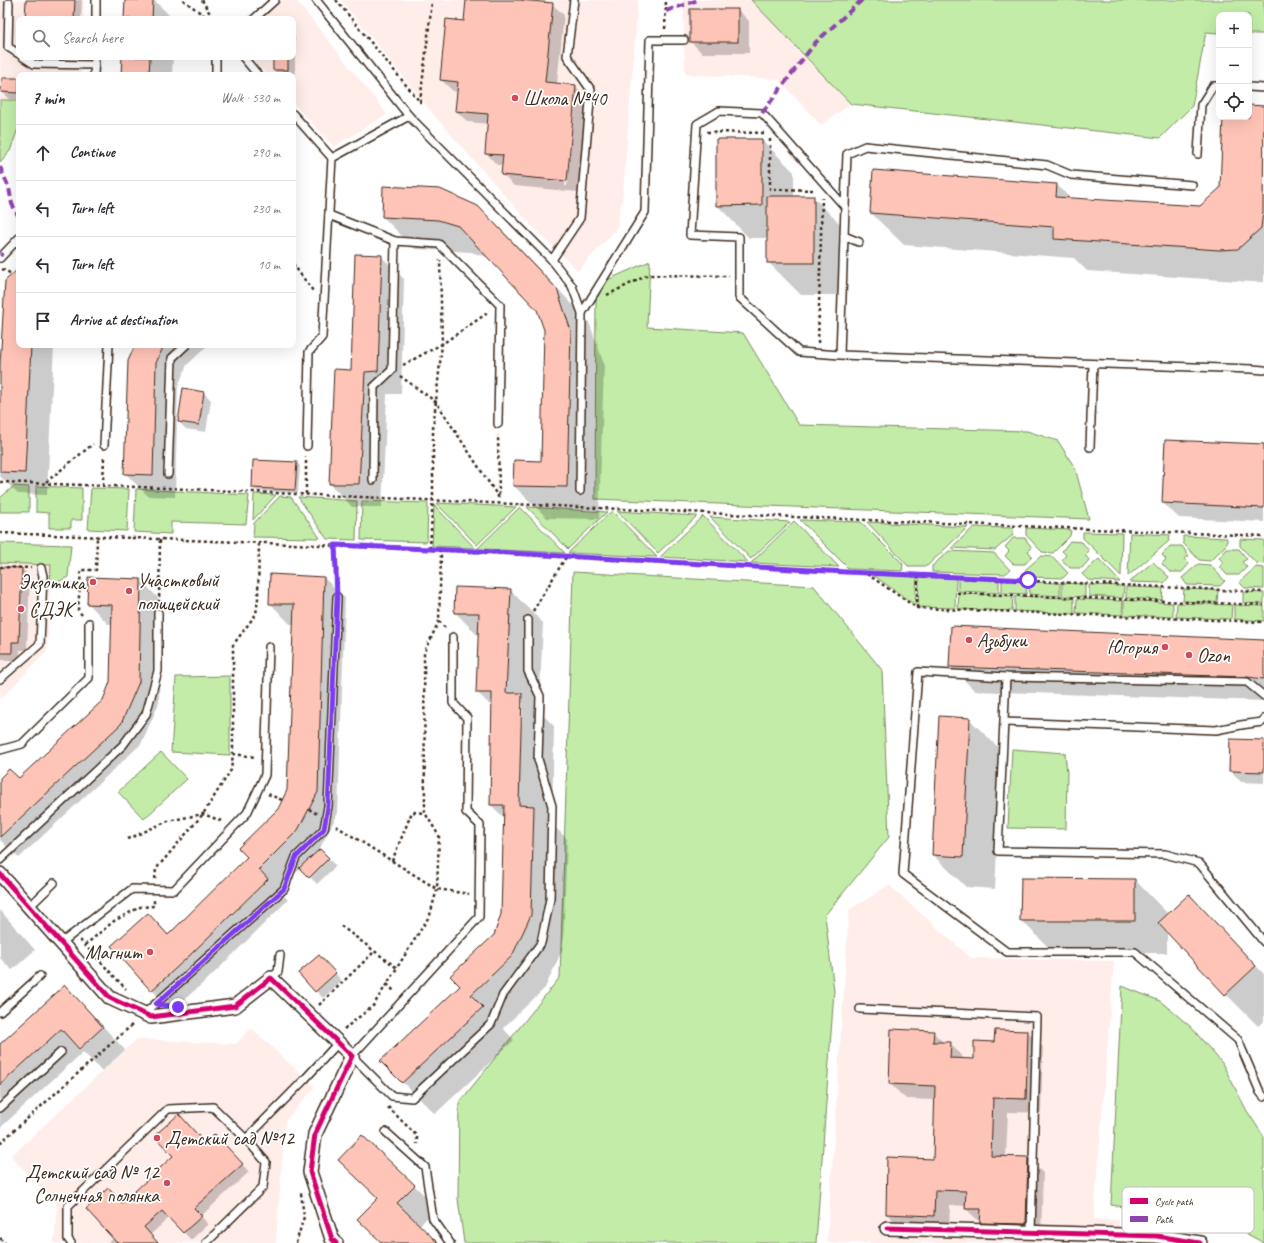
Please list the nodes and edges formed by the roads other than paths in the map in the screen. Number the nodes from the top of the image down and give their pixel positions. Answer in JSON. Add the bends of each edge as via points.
{"nodes":[{"id":1,"x":96,"y":0,"type":"edge"},
{"id":2,"x":275,"y":0,"type":"edge"},
{"id":3,"x":316,"y":0,"type":"edge"},
{"id":4,"x":574,"y":0,"type":"edge"},
{"id":5,"x":9,"y":3,"type":"dead end"},
{"id":6,"x":96,"y":16,"type":"edge"},
{"id":7,"x":257,"y":16,"type":"edge"},
{"id":8,"x":684,"y":40,"type":"dead end"},
{"id":9,"x":16,"y":52,"type":"edge"},
{"id":10,"x":28,"y":60,"type":"edge"},
{"id":11,"x":95,"y":60,"type":"edge"},
{"id":12,"x":216,"y":60,"type":"edge"},
{"id":13,"x":246,"y":60,"type":"edge"},
{"id":14,"x":95,"y":65,"type":"junction"},
{"id":15,"x":94,"y":72,"type":"edge"},
{"id":16,"x":216,"y":72,"type":"edge"},
{"id":17,"x":256,"y":72,"type":"edge"},
{"id":18,"x":1216,"y":86,"type":"edge"},
{"id":19,"x":1252,"y":88,"type":"edge"},
{"id":20,"x":1264,"y":88,"type":"edge"},
{"id":21,"x":409,"y":116,"type":"junction"},
{"id":22,"x":296,"y":117,"type":"edge"},
{"id":23,"x":1198,"y":154,"type":"dead end"},
{"id":24,"x":332,"y":158,"type":"junction"},
{"id":25,"x":1192,"y":185,"type":"dead end"},
{"id":26,"x":845,"y":208,"type":"junction"},
{"id":27,"x":329,"y":215,"type":"junction"},
{"id":28,"x":844,"y":236,"type":"junction"},
{"id":29,"x":16,"y":241,"type":"edge"},
{"id":30,"x":395,"y":241,"type":"junction"},
{"id":31,"x":859,"y":242,"type":"dead end"},
{"id":32,"x":0,"y":258,"type":"edge"},
{"id":33,"x":552,"y":260,"type":"junction"},
{"id":34,"x":582,"y":313,"type":"junction"},
{"id":35,"x":109,"y":348,"type":"edge"},
{"id":36,"x":183,"y":348,"type":"edge"},
{"id":37,"x":840,"y":356,"type":"junction"},
{"id":38,"x":1093,"y":364,"type":"junction"},
{"id":39,"x":1264,"y":370,"type":"edge"},
{"id":40,"x":498,"y":424,"type":"road end"},
{"id":41,"x":104,"y":445,"type":"road end"},
{"id":42,"x":307,"y":446,"type":"road end"},
{"id":43,"x":1090,"y":447,"type":"dead end"},
{"id":44,"x":168,"y":474,"type":"dead end"},
{"id":45,"x":373,"y":480,"type":"dead end"},
{"id":46,"x":580,"y":491,"type":"dead end"},
{"id":47,"x":41,"y":568,"type":"road end"},
{"id":48,"x":337,"y":597,"type":"road end"},
{"id":49,"x":158,"y":613,"type":"road end"},
{"id":50,"x":528,"y":620,"type":"road end"},
{"id":51,"x":89,"y":624,"type":"road end"},
{"id":52,"x":453,"y":637,"type":"dead end"},
{"id":53,"x":270,"y":647,"type":"dead end"},
{"id":54,"x":1006,"y":677,"type":"junction"},
{"id":55,"x":0,"y":679,"type":"edge"},
{"id":56,"x":1264,"y":696,"type":"edge"},
{"id":57,"x":1264,"y":720,"type":"edge"},
{"id":58,"x":1005,"y":722,"type":"junction"},
{"id":59,"x":0,"y":750,"type":"edge"},
{"id":60,"x":0,"y":860,"type":"edge"},
{"id":61,"x":0,"y":874,"type":"edge"},
{"id":62,"x":54,"y":883,"type":"dead end"},
{"id":63,"x":29,"y":907,"type":"junction"},
{"id":64,"x":1264,"y":942,"type":"edge"},
{"id":65,"x":61,"y":943,"type":"junction"},
{"id":66,"x":280,"y":955,"type":"dead end"},
{"id":67,"x":40,"y":976,"type":"dead end"},
{"id":68,"x":271,"y":978,"type":"junction"},
{"id":69,"x":860,"y":1009,"type":"dead end"},
{"id":70,"x":0,"y":1012,"type":"edge"},
{"id":71,"x":144,"y":1014,"type":"junction"},
{"id":72,"x":338,"y":1043,"type":"junction"},
{"id":73,"x":61,"y":1052,"type":"dead end"},
{"id":74,"x":352,"y":1056,"type":"junction"},
{"id":75,"x":1264,"y":1097,"type":"edge"},
{"id":76,"x":0,"y":1108,"type":"edge"},
{"id":77,"x":386,"y":1132,"type":"dead end"},
{"id":78,"x":246,"y":1139,"type":"junction"},
{"id":79,"x":887,"y":1228,"type":"dead end"},
{"id":80,"x":1031,"y":1232,"type":"junction"},
{"id":81,"x":71,"y":1243,"type":"edge"},
{"id":82,"x":206,"y":1243,"type":"edge"},
{"id":83,"x":336,"y":1243,"type":"edge"},
{"id":84,"x":450,"y":1243,"type":"edge"},
{"id":85,"x":1200,"y":1243,"type":"edge"}],
"edges":[{"from":1,"to":6,"type":"lane"},
{"from":2,"to":7,"type":"lane"},
{"from":3,"to":21,"type":"lane"},
{"from":4,"to":33,"type":"lane","via":[[568,56],[591,90],[580,218]]},
{"from":5,"to":9,"type":"lane","via":[[8,47]]},
{"from":8,"to":34,"type":"lane","via":[[650,40],[645,212]]},
{"from":10,"to":14,"type":"lane","via":[[34,64]]},
{"from":11,"to":14,"type":"lane"},
{"from":12,"to":16,"type":"lane"},
{"from":13,"to":17,"type":"lane"},
{"from":14,"to":15,"type":"lane"},
{"from":18,"to":23,"type":"lane","via":[[1213,86],[1201,104]]},
{"from":19,"to":20,"type":"lane"},
{"from":21,"to":24,"type":"lane"},
{"from":21,"to":33,"type":"lane"},
{"from":22,"to":24,"type":"lane"},
{"from":24,"to":27,"type":"lane"},
{"from":25,"to":26,"type":"lane","via":[[1071,175],[1047,165],[865,146],[848,154]]},
{"from":26,"to":28,"type":"lane"},
{"from":26,"to":37,"type":"lane","via":[[762,113],[719,111],[697,124],[690,235],[739,237],[739,297],[799,352]]},
{"from":27,"to":30,"type":"lane"},
{"from":27,"to":42,"type":"lane","via":[[322,337],[309,352]]},
{"from":28,"to":31,"type":"lane"},
{"from":28,"to":37,"type":"lane"},
{"from":29,"to":32,"type":"lane"},
{"from":30,"to":40,"type":"lane","via":[[439,244],[500,305]]},
{"from":30,"to":45,"type":"lane","via":[[392,370],[374,387]]},
{"from":33,"to":34,"type":"lane","via":[[572,286]]},
{"from":34,"to":46,"type":"lane"},
{"from":35,"to":41,"type":"lane"},
{"from":36,"to":44,"type":"lane","via":[[172,358]]},
{"from":37,"to":38,"type":"lane"},
{"from":38,"to":39,"type":"lane"},
{"from":38,"to":43,"type":"lane"},
{"from":47,"to":55,"type":"lane","via":[[43,576],[40,644]]},
{"from":48,"to":71,"type":"lane","via":[[328,806],[324,829],[296,857],[284,889]]},
{"from":49,"to":60,"type":"lane","via":[[158,671],[146,714],[123,745]]},
{"from":50,"to":74,"type":"lane","via":[[528,671],[540,696],[538,759],[552,806],[550,899],[541,943],[503,995],[491,1024],[412,1098],[392,1096]]},
{"from":51,"to":59,"type":"lane","via":[[89,678],[22,744]]},
{"from":52,"to":74,"type":"lane","via":[[453,703],[467,718],[466,812],[480,825],[479,917]]},
{"from":53,"to":65,"type":"lane","via":[[265,775],[247,813],[174,890],[132,889]]},
{"from":54,"to":56,"type":"lane","via":[[1247,682]]},
{"from":54,"to":58,"type":"lane"},
{"from":54,"to":75,"type":"lane","via":[[918,672],[903,874],[1006,952],[1135,952],[1238,1040]]},
{"from":57,"to":58,"type":"lane","via":[[1216,730]]},
{"from":58,"to":64,"type":"lane","via":[[998,851],[1165,854],[1199,863]]},
{"from":61,"to":63,"type":"street"},
{"from":62,"to":63,"type":"lane"},
{"from":63,"to":65,"type":"street"},
{"from":65,"to":71,"type":"street","via":[[110,998]]},
{"from":66,"to":68,"type":"lane","via":[[278,972]]},
{"from":67,"to":70,"type":"lane"},
{"from":68,"to":71,"type":"street","via":[[235,1006],[151,1018]]},
{"from":68,"to":72,"type":"street"},
{"from":69,"to":80,"type":"lane","via":[[1037,1017]]},
{"from":72,"to":74,"type":"street"},
{"from":72,"to":78,"type":"lane"},
{"from":73,"to":76,"type":"lane"},
{"from":74,"to":83,"type":"street","via":[[315,1134],[310,1172],[332,1239]]},
{"from":77,"to":84,"type":"lane","via":[[425,1167],[433,1219]]},
{"from":78,"to":81,"type":"lane","via":[[213,1107],[168,1109],[68,1206],[68,1239]]},
{"from":78,"to":82,"type":"lane","via":[[266,1162],[263,1188]]},
{"from":79,"to":80,"type":"street"},
{"from":80,"to":85,"type":"street","via":[[1157,1236]]}]}
